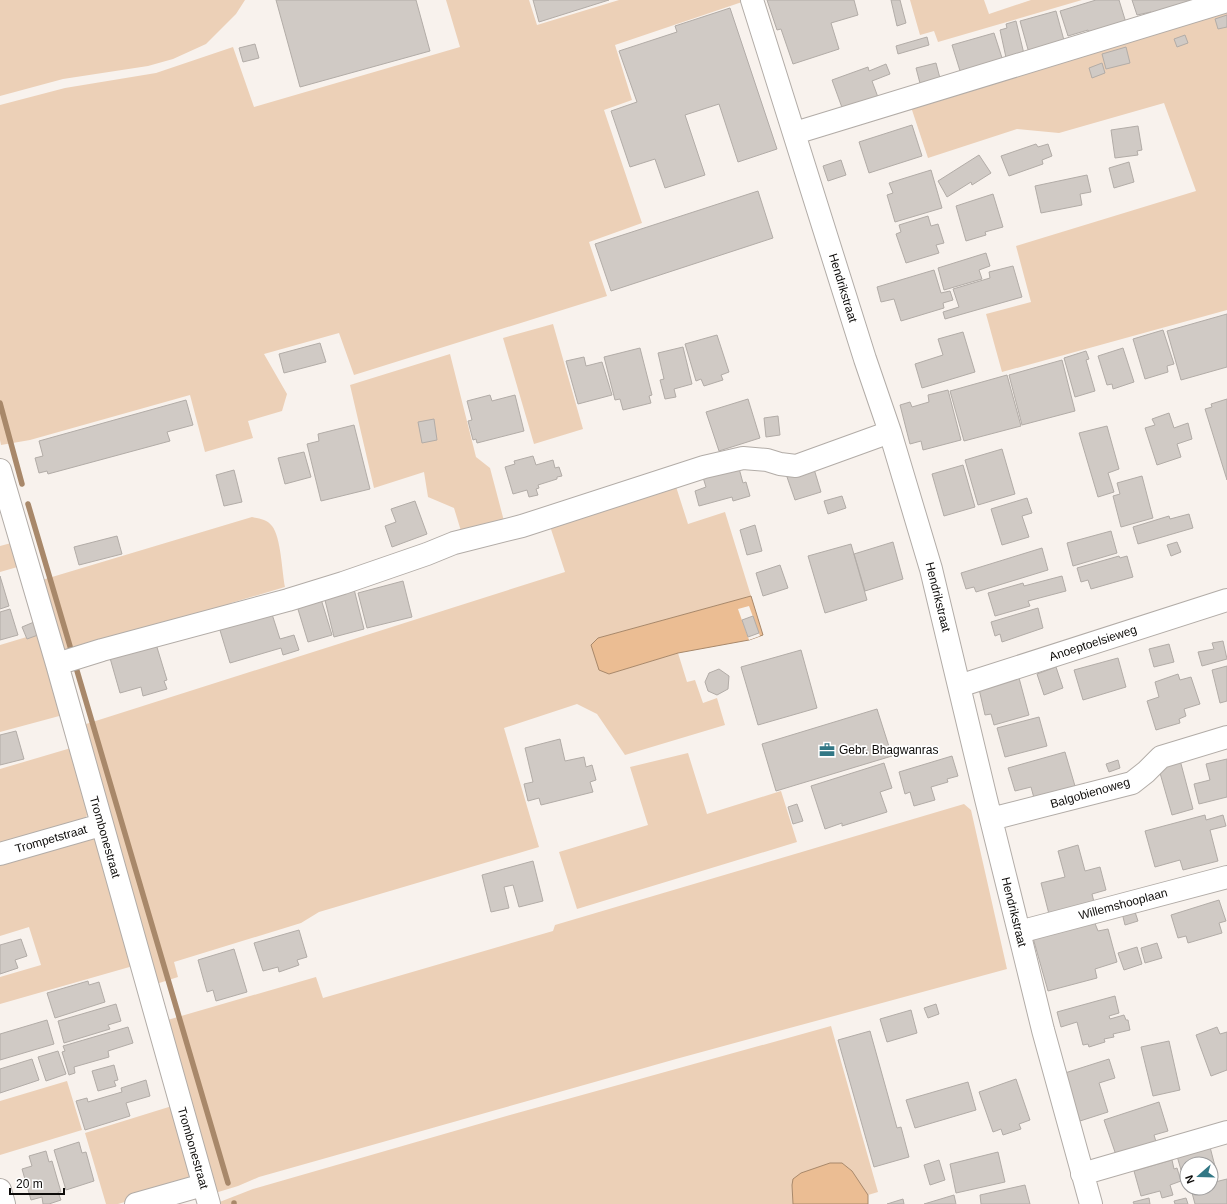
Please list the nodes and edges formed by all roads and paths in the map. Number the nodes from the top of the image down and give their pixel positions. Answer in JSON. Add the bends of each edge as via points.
{"nodes":[{"id":1,"x":752,"y":0,"type":"edge"},
{"id":2,"x":1227,"y":1,"type":"edge"},
{"id":3,"x":795,"y":132,"type":"junction"},
{"id":4,"x":890,"y":432,"type":"junction"},
{"id":5,"x":0,"y":470,"type":"edge"},
{"id":6,"x":1227,"y":600,"type":"edge"},
{"id":7,"x":57,"y":664,"type":"junction"},
{"id":8,"x":959,"y":686,"type":"junction"},
{"id":9,"x":1227,"y":737,"type":"edge"},
{"id":10,"x":991,"y":819,"type":"junction"},
{"id":11,"x":101,"y":825,"type":"junction"},
{"id":12,"x":0,"y":854,"type":"edge"},
{"id":13,"x":1227,"y":877,"type":"edge"},
{"id":14,"x":1019,"y":932,"type":"junction"},
{"id":15,"x":1227,"y":1132,"type":"edge"},
{"id":16,"x":1082,"y":1174,"type":"junction"},
{"id":17,"x":0,"y":1190,"type":"edge"},
{"id":18,"x":206,"y":1194,"type":"edge"},
{"id":19,"x":4,"y":1204,"type":"edge"},
{"id":20,"x":136,"y":1204,"type":"edge"},
{"id":21,"x":1091,"y":1204,"type":"edge"}],
"edges":[{"from":1,"to":3,"type":"street","name":"Hendrikstraat"},
{"from":2,"to":3,"type":"street"},
{"from":3,"to":4,"type":"street","name":"Hendrikstraat"},
{"from":4,"to":7,"type":"street","via":[[796,466],[743,458],[704,467],[522,526],[454,543],[288,600]]},
{"from":4,"to":8,"type":"street","name":"Hendrikstraat","via":[[932,568]]},
{"from":5,"to":7,"type":"street","name":"Trombonestraat"},
{"from":6,"to":8,"type":"street","name":"Anoeptoelsieweg"},
{"from":7,"to":11,"type":"street","name":"Trombonestraat"},
{"from":8,"to":10,"type":"street","name":"Hendrikstraat"},
{"from":9,"to":10,"type":"street","name":"Balgobienoweg","via":[[1161,756],[1132,783]]},
{"from":10,"to":14,"type":"street","name":"Hendrikstraat"},
{"from":11,"to":12,"type":"street","name":"Trompetstraat"},
{"from":11,"to":18,"type":"street","name":"Trombonestraat"},
{"from":13,"to":14,"type":"street","name":"Willemshooplaan"},
{"from":14,"to":16,"type":"street","name":"Hendrikstraat"},
{"from":15,"to":16,"type":"street"},
{"from":16,"to":21,"type":"street","name":"Hendrikstraat"},
{"from":17,"to":19,"type":"street"},
{"from":18,"to":20,"type":"street"}]}
